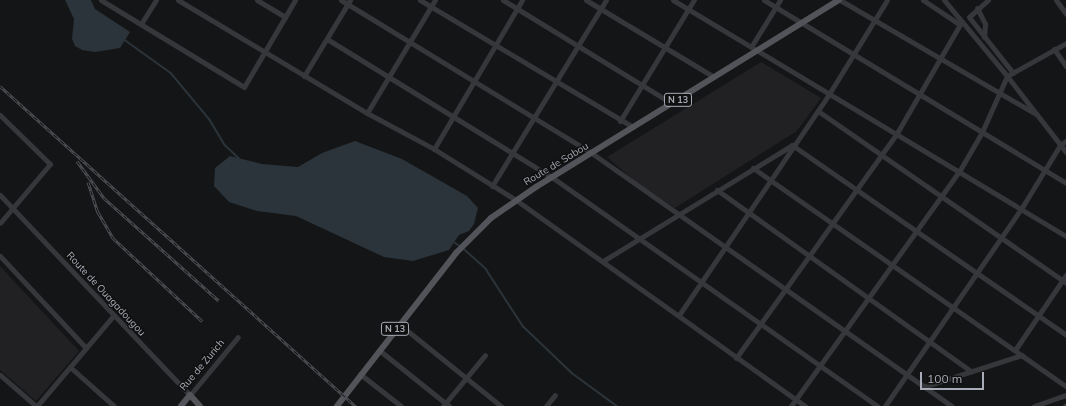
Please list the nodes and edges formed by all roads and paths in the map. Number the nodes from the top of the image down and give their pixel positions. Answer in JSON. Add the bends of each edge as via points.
{"nodes":[{"id":1,"x":102,"y":0,"type":"edge"},
{"id":2,"x":156,"y":0,"type":"edge"},
{"id":3,"x":178,"y":0,"type":"edge"},
{"id":4,"x":257,"y":0,"type":"edge"},
{"id":5,"x":295,"y":0,"type":"edge"},
{"id":6,"x":340,"y":0,"type":"edge"},
{"id":7,"x":420,"y":0,"type":"edge"},
{"id":8,"x":435,"y":0,"type":"edge"},
{"id":9,"x":504,"y":0,"type":"edge"},
{"id":10,"x":522,"y":0,"type":"edge"},
{"id":11,"x":586,"y":0,"type":"edge"},
{"id":12,"x":606,"y":0,"type":"edge"},
{"id":13,"x":673,"y":0,"type":"edge"},
{"id":14,"x":694,"y":0,"type":"edge"},
{"id":15,"x":764,"y":0,"type":"edge"},
{"id":16,"x":780,"y":0,"type":"edge"},
{"id":17,"x":839,"y":0,"type":"edge"},
{"id":18,"x":887,"y":0,"type":"edge"},
{"id":19,"x":923,"y":0,"type":"edge"},
{"id":20,"x":944,"y":0,"type":"edge"},
{"id":21,"x":988,"y":0,"type":"edge"},
{"id":22,"x":1056,"y":0,"type":"edge"},
{"id":23,"x":349,"y":2,"type":"edge"},
{"id":24,"x":431,"y":7,"type":"junction"},
{"id":25,"x":775,"y":7,"type":"junction"},
{"id":26,"x":517,"y":8,"type":"junction"},
{"id":27,"x":977,"y":8,"type":"junction"},
{"id":28,"x":600,"y":9,"type":"junction"},
{"id":29,"x":688,"y":9,"type":"junction"},
{"id":30,"x":1066,"y":14,"type":"edge"},
{"id":31,"x":285,"y":17,"type":"junction"},
{"id":32,"x":876,"y":21,"type":"junction"},
{"id":33,"x":801,"y":23,"type":"junction"},
{"id":34,"x":961,"y":23,"type":"junction"},
{"id":35,"x":142,"y":24,"type":"junction"},
{"id":36,"x":984,"y":37,"type":"junction"},
{"id":37,"x":327,"y":38,"type":"junction"},
{"id":38,"x":410,"y":42,"type":"junction"},
{"id":39,"x":1066,"y":43,"type":"edge"},
{"id":40,"x":495,"y":45,"type":"junction"},
{"id":41,"x":578,"y":45,"type":"junction"},
{"id":42,"x":665,"y":48,"type":"junction"},
{"id":43,"x":754,"y":48,"type":"junction"},
{"id":44,"x":1054,"y":49,"type":"junction"},
{"id":45,"x":265,"y":52,"type":"junction"},
{"id":46,"x":854,"y":55,"type":"junction"},
{"id":47,"x":940,"y":58,"type":"junction"},
{"id":48,"x":1066,"y":66,"type":"edge"},
{"id":49,"x":1013,"y":73,"type":"junction"},
{"id":50,"x":304,"y":76,"type":"junction"},
{"id":51,"x":1007,"y":76,"type":"junction"},
{"id":52,"x":389,"y":77,"type":"junction"},
{"id":53,"x":714,"y":77,"type":"junction"},
{"id":54,"x":474,"y":81,"type":"junction"},
{"id":55,"x":556,"y":82,"type":"junction"},
{"id":56,"x":643,"y":84,"type":"junction"},
{"id":57,"x":1002,"y":93,"type":"junction"},
{"id":58,"x":829,"y":94,"type":"junction"},
{"id":59,"x":919,"y":94,"type":"junction"},
{"id":60,"x":673,"y":104,"type":"junction"},
{"id":61,"x":818,"y":110,"type":"junction"},
{"id":62,"x":367,"y":113,"type":"junction"},
{"id":63,"x":1036,"y":114,"type":"junction"},
{"id":64,"x":0,"y":115,"type":"edge"},
{"id":65,"x":453,"y":116,"type":"junction"},
{"id":66,"x":534,"y":117,"type":"junction"},
{"id":67,"x":620,"y":121,"type":"junction"},
{"id":68,"x":633,"y":127,"type":"junction"},
{"id":69,"x":982,"y":132,"type":"junction"},
{"id":70,"x":897,"y":133,"type":"junction"},
{"id":71,"x":1066,"y":141,"type":"edge"},
{"id":72,"x":792,"y":145,"type":"junction"},
{"id":73,"x":1060,"y":145,"type":"junction"},
{"id":74,"x":434,"y":149,"type":"junction"},
{"id":75,"x":1066,"y":152,"type":"edge"},
{"id":76,"x":512,"y":153,"type":"junction"},
{"id":77,"x":593,"y":154,"type":"junction"},
{"id":78,"x":882,"y":155,"type":"junction"},
{"id":79,"x":753,"y":168,"type":"junction"},
{"id":80,"x":960,"y":170,"type":"junction"},
{"id":81,"x":1045,"y":170,"type":"junction"},
{"id":82,"x":553,"y":178,"type":"junction"},
{"id":83,"x":769,"y":180,"type":"junction"},
{"id":84,"x":1066,"y":183,"type":"edge"},
{"id":85,"x":492,"y":186,"type":"junction"},
{"id":86,"x":717,"y":190,"type":"junction"},
{"id":87,"x":857,"y":190,"type":"junction"},
{"id":88,"x":0,"y":194,"type":"edge"},
{"id":89,"x":942,"y":196,"type":"junction"},
{"id":90,"x":516,"y":200,"type":"junction"},
{"id":91,"x":13,"y":209,"type":"junction"},
{"id":92,"x":1022,"y":209,"type":"junction"},
{"id":93,"x":748,"y":212,"type":"junction"},
{"id":94,"x":676,"y":215,"type":"junction"},
{"id":95,"x":0,"y":223,"type":"edge"},
{"id":96,"x":833,"y":224,"type":"junction"},
{"id":97,"x":916,"y":231,"type":"junction"},
{"id":98,"x":1066,"y":236,"type":"edge"},
{"id":99,"x":639,"y":238,"type":"junction"},
{"id":100,"x":1001,"y":238,"type":"junction"},
{"id":101,"x":723,"y":248,"type":"junction"},
{"id":102,"x":0,"y":256,"type":"edge"},
{"id":103,"x":810,"y":256,"type":"junction"},
{"id":104,"x":604,"y":261,"type":"junction"},
{"id":105,"x":892,"y":265,"type":"junction"},
{"id":106,"x":977,"y":273,"type":"junction"},
{"id":107,"x":1066,"y":275,"type":"edge"},
{"id":108,"x":701,"y":282,"type":"junction"},
{"id":109,"x":1064,"y":282,"type":"edge"},
{"id":110,"x":784,"y":291,"type":"junction"},
{"id":111,"x":868,"y":298,"type":"junction"},
{"id":112,"x":953,"y":307,"type":"junction"},
{"id":113,"x":679,"y":315,"type":"junction"},
{"id":114,"x":113,"y":316,"type":"junction"},
{"id":115,"x":1038,"y":316,"type":"junction"},
{"id":116,"x":399,"y":324,"type":"junction"},
{"id":117,"x":761,"y":324,"type":"junction"},
{"id":118,"x":844,"y":332,"type":"junction"},
{"id":119,"x":1066,"y":335,"type":"edge"},
{"id":120,"x":238,"y":337,"type":"dead end"},
{"id":121,"x":929,"y":342,"type":"junction"},
{"id":122,"x":86,"y":348,"type":"junction"},
{"id":123,"x":379,"y":350,"type":"junction"},
{"id":124,"x":1015,"y":350,"type":"junction"},
{"id":125,"x":484,"y":355,"type":"dead end"},
{"id":126,"x":1022,"y":355,"type":"junction"},
{"id":127,"x":736,"y":358,"type":"junction"},
{"id":128,"x":820,"y":366,"type":"junction"},
{"id":129,"x":70,"y":367,"type":"junction"},
{"id":130,"x":971,"y":371,"type":"junction"},
{"id":131,"x":360,"y":374,"type":"junction"},
{"id":132,"x":0,"y":375,"type":"edge"},
{"id":133,"x":906,"y":375,"type":"junction"},
{"id":134,"x":466,"y":378,"type":"junction"},
{"id":135,"x":1066,"y":386,"type":"edge"},
{"id":136,"x":923,"y":387,"type":"junction"},
{"id":137,"x":190,"y":395,"type":"junction"},
{"id":138,"x":555,"y":395,"type":"dead end"},
{"id":139,"x":1066,"y":395,"type":"edge"},
{"id":140,"x":796,"y":399,"type":"junction"},
{"id":141,"x":446,"y":405,"type":"edge"},
{"id":142,"x":36,"y":406,"type":"edge"},
{"id":143,"x":114,"y":406,"type":"edge"},
{"id":144,"x":181,"y":406,"type":"edge"},
{"id":145,"x":200,"y":406,"type":"edge"},
{"id":146,"x":337,"y":406,"type":"edge"},
{"id":147,"x":401,"y":406,"type":"edge"},
{"id":148,"x":501,"y":406,"type":"edge"},
{"id":149,"x":546,"y":406,"type":"edge"},
{"id":150,"x":791,"y":406,"type":"edge"},
{"id":151,"x":805,"y":406,"type":"edge"},
{"id":152,"x":877,"y":406,"type":"edge"},
{"id":153,"x":885,"y":406,"type":"edge"},
{"id":154,"x":950,"y":406,"type":"edge"},
{"id":155,"x":1034,"y":406,"type":"edge"}],
"edges":[{"from":1,"to":35,"type":"street"},
{"from":2,"to":35,"type":"street"},
{"from":3,"to":45,"type":"street"},
{"from":4,"to":31,"type":"street"},
{"from":5,"to":31,"type":"street"},
{"from":6,"to":23,"type":"street"},
{"from":7,"to":24,"type":"street"},
{"from":8,"to":24,"type":"street"},
{"from":9,"to":26,"type":"street"},
{"from":10,"to":26,"type":"street"},
{"from":11,"to":28,"type":"street"},
{"from":12,"to":28,"type":"street"},
{"from":13,"to":29,"type":"street"},
{"from":14,"to":29,"type":"street"},
{"from":15,"to":25,"type":"street"},
{"from":16,"to":25,"type":"street"},
{"from":17,"to":32,"type":"street"},
{"from":17,"to":33,"type":"main road","name":"Route de Sabou","number":"N 13"},
{"from":18,"to":32,"type":"street"},
{"from":19,"to":34,"type":"street"},
{"from":20,"to":34,"type":"street"},
{"from":21,"to":27,"type":"street"},
{"from":22,"to":30,"type":"street"},
{"from":23,"to":37,"type":"street"},
{"from":23,"to":38,"type":"street"},
{"from":24,"to":38,"type":"street"},
{"from":24,"to":40,"type":"street"},
{"from":25,"to":33,"type":"street"},
{"from":25,"to":43,"type":"street"},
{"from":26,"to":40,"type":"street"},
{"from":26,"to":41,"type":"street"},
{"from":27,"to":36,"type":"street","via":[[985,24]]},
{"from":27,"to":36,"type":"street","via":[[969,17]]},
{"from":28,"to":41,"type":"street"},
{"from":28,"to":42,"type":"street"},
{"from":29,"to":42,"type":"street"},
{"from":29,"to":43,"type":"street"},
{"from":31,"to":45,"type":"street"},
{"from":32,"to":46,"type":"street"},
{"from":32,"to":47,"type":"street"},
{"from":33,"to":43,"type":"main road","name":"Route de Sabou","number":"N 13"},
{"from":33,"to":46,"type":"street"},
{"from":34,"to":47,"type":"street"},
{"from":34,"to":51,"type":"street"},
{"from":35,"to":45,"type":"street","via":[[244,87]]},
{"from":36,"to":49,"type":"street"},
{"from":37,"to":50,"type":"street"},
{"from":37,"to":52,"type":"street"},
{"from":38,"to":52,"type":"street"},
{"from":38,"to":54,"type":"street"},
{"from":39,"to":44,"type":"street"},
{"from":40,"to":54,"type":"street"},
{"from":40,"to":55,"type":"street"},
{"from":41,"to":55,"type":"street"},
{"from":41,"to":56,"type":"street"},
{"from":42,"to":53,"type":"street"},
{"from":42,"to":56,"type":"street"},
{"from":43,"to":53,"type":"main road","name":"Route de Sabou","number":"N 13"},
{"from":43,"to":58,"type":"street"},
{"from":44,"to":48,"type":"street"},
{"from":44,"to":49,"type":"street"},
{"from":45,"to":50,"type":"street"},
{"from":46,"to":58,"type":"street"},
{"from":46,"to":59,"type":"street"},
{"from":47,"to":57,"type":"street"},
{"from":47,"to":59,"type":"street"},
{"from":49,"to":51,"type":"street"},
{"from":50,"to":62,"type":"street"},
{"from":51,"to":57,"type":"street"},
{"from":51,"to":63,"type":"street"},
{"from":52,"to":62,"type":"street"},
{"from":52,"to":65,"type":"street"},
{"from":53,"to":60,"type":"main road","name":"Route de Sabou","number":"N 13"},
{"from":54,"to":65,"type":"street"},
{"from":54,"to":66,"type":"street"},
{"from":55,"to":66,"type":"street"},
{"from":55,"to":67,"type":"street"},
{"from":56,"to":60,"type":"street"},
{"from":56,"to":67,"type":"street"},
{"from":57,"to":63,"type":"street"},
{"from":57,"to":69,"type":"street"},
{"from":58,"to":61,"type":"street"},
{"from":58,"to":70,"type":"street"},
{"from":59,"to":69,"type":"street"},
{"from":59,"to":70,"type":"street"},
{"from":60,"to":68,"type":"main road","name":"Route de Sabou","number":"N 13"},
{"from":61,"to":72,"type":"street","via":[[799,140]]},
{"from":61,"to":78,"type":"street"},
{"from":62,"to":74,"type":"street"},
{"from":63,"to":73,"type":"street"},
{"from":64,"to":91,"type":"street","via":[[50,164]]},
{"from":65,"to":74,"type":"street"},
{"from":65,"to":76,"type":"street"},
{"from":66,"to":76,"type":"street"},
{"from":66,"to":77,"type":"street"},
{"from":67,"to":68,"type":"street"},
{"from":68,"to":77,"type":"main road","name":"Route de Sabou","number":"N 13"},
{"from":69,"to":80,"type":"street"},
{"from":69,"to":81,"type":"street"},
{"from":70,"to":78,"type":"street"},
{"from":70,"to":80,"type":"street"},
{"from":71,"to":73,"type":"street"},
{"from":72,"to":79,"type":"street"},
{"from":72,"to":83,"type":"street"},
{"from":72,"to":87,"type":"street"},
{"from":73,"to":75,"type":"street"},
{"from":73,"to":81,"type":"street"},
{"from":74,"to":85,"type":"street"},
{"from":76,"to":82,"type":"street"},
{"from":76,"to":85,"type":"street"},
{"from":77,"to":82,"type":"main road","name":"Route de Sabou","number":"N 13"},
{"from":77,"to":94,"type":"street"},
{"from":78,"to":87,"type":"street"},
{"from":78,"to":89,"type":"street"},
{"from":79,"to":83,"type":"street"},
{"from":79,"to":86,"type":"street"},
{"from":80,"to":89,"type":"street"},
{"from":80,"to":92,"type":"street"},
{"from":81,"to":84,"type":"street"},
{"from":81,"to":92,"type":"street"},
{"from":82,"to":90,"type":"main road","name":"Route de Sabou","number":"N 13"},
{"from":82,"to":99,"type":"street"},
{"from":83,"to":93,"type":"street"},
{"from":83,"to":96,"type":"street"},
{"from":85,"to":90,"type":"street"},
{"from":86,"to":93,"type":"street"},
{"from":86,"to":94,"type":"street"},
{"from":87,"to":96,"type":"street"},
{"from":87,"to":97,"type":"street"},
{"from":88,"to":91,"type":"street","name":"Route de Ouagadougou"},
{"from":89,"to":97,"type":"street"},
{"from":89,"to":100,"type":"street"},
{"from":90,"to":104,"type":"street"},
{"from":90,"to":116,"type":"main road","name":"Route de Sabou","number":"N 13","via":[[486,223],[456,253]]},
{"from":91,"to":95,"type":"street"},
{"from":91,"to":114,"type":"street","name":"Route de Ouagadougou"},
{"from":92,"to":98,"type":"street"},
{"from":92,"to":100,"type":"street"},
{"from":93,"to":101,"type":"street"},
{"from":93,"to":103,"type":"street"},
{"from":94,"to":99,"type":"street"},
{"from":94,"to":101,"type":"street"},
{"from":96,"to":103,"type":"street"},
{"from":96,"to":105,"type":"street"},
{"from":97,"to":105,"type":"street"},
{"from":97,"to":106,"type":"street"},
{"from":99,"to":104,"type":"street"},
{"from":99,"to":108,"type":"street"},
{"from":100,"to":106,"type":"street"},
{"from":100,"to":109,"type":"street"},
{"from":101,"to":108,"type":"street"},
{"from":101,"to":110,"type":"street"},
{"from":102,"to":122,"type":"street"},
{"from":103,"to":110,"type":"street"},
{"from":103,"to":111,"type":"street"},
{"from":104,"to":113,"type":"street"},
{"from":105,"to":111,"type":"street"},
{"from":105,"to":112,"type":"street"},
{"from":106,"to":112,"type":"street"},
{"from":106,"to":115,"type":"street"},
{"from":107,"to":109,"type":"street"},
{"from":108,"to":113,"type":"street"},
{"from":108,"to":117,"type":"street"},
{"from":109,"to":115,"type":"street"},
{"from":110,"to":117,"type":"street"},
{"from":110,"to":118,"type":"street"},
{"from":111,"to":118,"type":"street"},
{"from":111,"to":121,"type":"street"},
{"from":112,"to":121,"type":"street"},
{"from":112,"to":124,"type":"street"},
{"from":113,"to":127,"type":"street"},
{"from":114,"to":122,"type":"street"},
{"from":114,"to":137,"type":"street","name":"Route de Ouagadougou"},
{"from":115,"to":119,"type":"street"},
{"from":115,"to":124,"type":"street"},
{"from":116,"to":123,"type":"main road","name":"Route de Sabou","number":"N 13"},
{"from":116,"to":134,"type":"street"},
{"from":117,"to":127,"type":"street"},
{"from":117,"to":128,"type":"street"},
{"from":118,"to":128,"type":"street"},
{"from":118,"to":133,"type":"street"},
{"from":120,"to":137,"type":"street","name":"Rue de Zurich"},
{"from":121,"to":130,"type":"street"},
{"from":121,"to":133,"type":"street"},
{"from":122,"to":129,"type":"street"},
{"from":123,"to":131,"type":"main road","name":"Route de Sabou","number":"N 13"},
{"from":123,"to":141,"type":"street"},
{"from":124,"to":126,"type":"street"},
{"from":125,"to":134,"type":"street"},
{"from":126,"to":130,"type":"street"},
{"from":126,"to":135,"type":"street"},
{"from":127,"to":140,"type":"street"},
{"from":128,"to":140,"type":"street"},
{"from":128,"to":152,"type":"street"},
{"from":129,"to":142,"type":"street"},
{"from":129,"to":143,"type":"street"},
{"from":130,"to":136,"type":"street"},
{"from":131,"to":146,"type":"main road","name":"Route de Sabou","number":"N 13"},
{"from":131,"to":147,"type":"street"},
{"from":132,"to":142,"type":"street"},
{"from":133,"to":136,"type":"street"},
{"from":133,"to":153,"type":"street"},
{"from":134,"to":141,"type":"street"},
{"from":134,"to":148,"type":"street"},
{"from":136,"to":154,"type":"street"},
{"from":137,"to":144,"type":"main road","name":"Rue de Zurich"},
{"from":137,"to":145,"type":"main road","name":"Route de Ouagadougou"},
{"from":138,"to":149,"type":"street"},
{"from":139,"to":155,"type":"street"},
{"from":140,"to":150,"type":"street"},
{"from":140,"to":151,"type":"street"}]}
